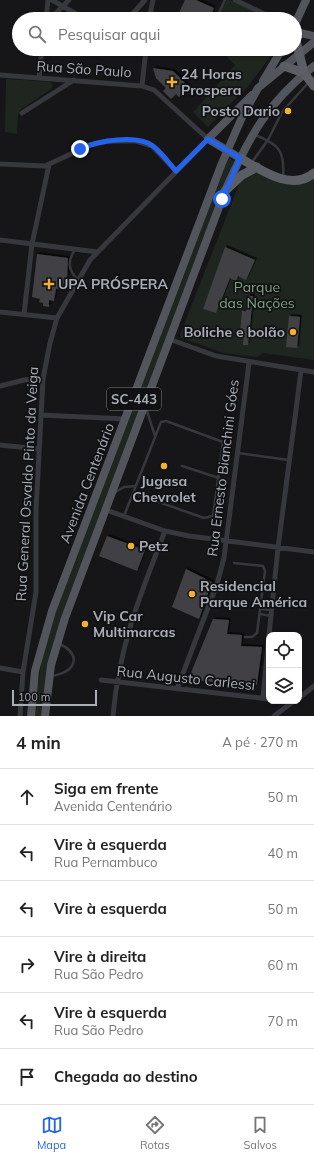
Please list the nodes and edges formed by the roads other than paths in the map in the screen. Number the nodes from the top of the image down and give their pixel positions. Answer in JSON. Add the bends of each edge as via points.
{"nodes":[{"id":1,"x":48,"y":0,"type":"edge"},
{"id":2,"x":52,"y":0,"type":"edge"},
{"id":3,"x":69,"y":0,"type":"edge"},
{"id":4,"x":145,"y":0,"type":"edge"},
{"id":5,"x":153,"y":0,"type":"edge"},
{"id":6,"x":225,"y":0,"type":"edge"},
{"id":7,"x":235,"y":0,"type":"edge"},
{"id":8,"x":306,"y":0,"type":"edge"},
{"id":9,"x":62,"y":6,"type":"junction"},
{"id":10,"x":47,"y":12,"type":"edge"},
{"id":11,"x":56,"y":12,"type":"edge"},
{"id":12,"x":73,"y":12,"type":"edge"},
{"id":13,"x":134,"y":12,"type":"edge"},
{"id":14,"x":150,"y":12,"type":"edge"},
{"id":15,"x":219,"y":12,"type":"edge"},
{"id":16,"x":260,"y":12,"type":"edge"},
{"id":17,"x":300,"y":12,"type":"edge"},
{"id":18,"x":302,"y":33,"type":"edge"},
{"id":19,"x":314,"y":36,"type":"edge"},
{"id":20,"x":314,"y":42,"type":"edge"},
{"id":21,"x":302,"y":51,"type":"edge"},
{"id":22,"x":41,"y":56,"type":"edge"},
{"id":23,"x":145,"y":56,"type":"edge"},
{"id":24,"x":278,"y":56,"type":"edge"},
{"id":25,"x":296,"y":56,"type":"edge"},
{"id":26,"x":300,"y":56,"type":"edge"},
{"id":27,"x":284,"y":66,"type":"junction"},
{"id":28,"x":314,"y":66,"type":"edge"},
{"id":29,"x":304,"y":73,"type":"junction"},
{"id":30,"x":0,"y":75,"type":"edge"},
{"id":31,"x":39,"y":78,"type":"junction"},
{"id":32,"x":74,"y":80,"type":"junction"},
{"id":33,"x":312,"y":84,"type":"edge"},
{"id":34,"x":142,"y":86,"type":"junction"},
{"id":35,"x":258,"y":88,"type":"junction"},
{"id":36,"x":22,"y":113,"type":"dead end"},
{"id":37,"x":252,"y":134,"type":"junction"},
{"id":38,"x":208,"y":139,"type":"junction"},
{"id":39,"x":268,"y":140,"type":"junction"},
{"id":40,"x":227,"y":151,"type":"junction"},
{"id":41,"x":240,"y":158,"type":"junction"},
{"id":42,"x":0,"y":164,"type":"edge"},
{"id":43,"x":49,"y":165,"type":"junction"},
{"id":44,"x":254,"y":166,"type":"junction"},
{"id":45,"x":176,"y":171,"type":"junction"},
{"id":46,"x":314,"y":173,"type":"edge"},
{"id":47,"x":282,"y":179,"type":"junction"},
{"id":48,"x":225,"y":191,"type":"junction"},
{"id":49,"x":0,"y":240,"type":"edge"},
{"id":50,"x":32,"y":244,"type":"junction"},
{"id":51,"x":75,"y":249,"type":"junction"},
{"id":52,"x":98,"y":252,"type":"junction"},
{"id":53,"x":78,"y":280,"type":"junction"},
{"id":54,"x":0,"y":312,"type":"edge"},
{"id":55,"x":24,"y":314,"type":"junction"},
{"id":56,"x":57,"y":318,"type":"junction"},
{"id":57,"x":169,"y":339,"type":"junction"},
{"id":58,"x":249,"y":363,"type":"junction"},
{"id":59,"x":301,"y":370,"type":"junction"},
{"id":60,"x":314,"y":372,"type":"edge"},
{"id":61,"x":43,"y":379,"type":"junction"},
{"id":62,"x":0,"y":386,"type":"edge"},
{"id":63,"x":145,"y":406,"type":"junction"},
{"id":64,"x":41,"y":415,"type":"junction"},
{"id":65,"x":126,"y":419,"type":"junction"},
{"id":66,"x":155,"y":436,"type":"junction"},
{"id":67,"x":0,"y":445,"type":"edge"},
{"id":68,"x":39,"y":449,"type":"junction"},
{"id":69,"x":238,"y":453,"type":"junction"},
{"id":70,"x":290,"y":460,"type":"junction"},
{"id":71,"x":182,"y":466,"type":"dead end"},
{"id":72,"x":219,"y":478,"type":"junction"},
{"id":73,"x":136,"y":486,"type":"junction"},
{"id":74,"x":133,"y":493,"type":"junction"},
{"id":75,"x":112,"y":494,"type":"junction"},
{"id":76,"x":106,"y":510,"type":"junction"},
{"id":77,"x":124,"y":516,"type":"junction"},
{"id":78,"x":165,"y":531,"type":"junction"},
{"id":79,"x":227,"y":542,"type":"junction"},
{"id":80,"x":278,"y":548,"type":"junction"},
{"id":81,"x":314,"y":552,"type":"edge"},
{"id":82,"x":234,"y":564,"type":"dead end"},
{"id":83,"x":260,"y":609,"type":"junction"},
{"id":84,"x":271,"y":613,"type":"junction"},
{"id":85,"x":260,"y":614,"type":"junction"},
{"id":86,"x":269,"y":632,"type":"edge"},
{"id":87,"x":245,"y":637,"type":"dead end"},
{"id":88,"x":57,"y":643,"type":"junction"},
{"id":89,"x":266,"y":666,"type":"edge"},
{"id":90,"x":0,"y":668,"type":"edge"},
{"id":91,"x":22,"y":672,"type":"junction"},
{"id":92,"x":49,"y":677,"type":"junction"},
{"id":93,"x":101,"y":680,"type":"dead end"},
{"id":94,"x":116,"y":682,"type":"junction"},
{"id":95,"x":314,"y":686,"type":"edge"},
{"id":96,"x":177,"y":688,"type":"junction"},
{"id":97,"x":302,"y":696,"type":"edge"},
{"id":98,"x":263,"y":698,"type":"junction"},
{"id":99,"x":266,"y":698,"type":"edge"},
{"id":100,"x":290,"y":704,"type":"edge"},
{"id":101,"x":20,"y":716,"type":"edge"},
{"id":102,"x":31,"y":716,"type":"edge"},
{"id":103,"x":45,"y":716,"type":"edge"},
{"id":104,"x":113,"y":716,"type":"edge"},
{"id":105,"x":274,"y":716,"type":"edge"}],
"edges":[{"from":1,"to":10,"type":"street"},
{"from":2,"to":9,"type":"street"},
{"from":3,"to":9,"type":"street"},
{"from":4,"to":13,"type":"street"},
{"from":5,"to":14,"type":"street"},
{"from":6,"to":15,"type":"lane"},
{"from":7,"to":16,"type":"street"},
{"from":8,"to":17,"type":"main road"},
{"from":9,"to":11,"type":"street"},
{"from":9,"to":12,"type":"street"},
{"from":18,"to":19,"type":"main road"},
{"from":20,"to":21,"type":"main road","name":"Avenida Centenário"},
{"from":22,"to":31,"type":"street"},
{"from":23,"to":34,"type":"street"},
{"from":24,"to":35,"type":"main road","name":"Rua General Osvaldo Pinto da Veiga"},
{"from":25,"to":27,"type":"main road","name":"Avenida Centenário"},
{"from":26,"to":29,"type":"highway"},
{"from":27,"to":29,"type":"highway"},
{"from":27,"to":35,"type":"main road","name":"Avenida Centenário"},
{"from":28,"to":29,"type":"main road","name":"Avenida Centenário"},
{"from":29,"to":33,"type":"highway"},
{"from":29,"to":37,"type":"main road","name":"Avenida Centenário","via":[[280,96]]},
{"from":30,"to":31,"type":"street","name":"Rua São Paulo"},
{"from":31,"to":32,"type":"street","name":"Rua São Paulo"},
{"from":32,"to":34,"type":"street","name":"Rua São Paulo"},
{"from":32,"to":36,"type":"street"},
{"from":33,"to":39,"type":"lane","via":[[282,112]]},
{"from":34,"to":38,"type":"street","via":[[154,90]]},
{"from":35,"to":38,"type":"main road","name":"Rua General Osvaldo Pinto da Veiga"},
{"from":35,"to":40,"type":"main road","name":"Avenida Centenário","number":"SC-443"},
{"from":37,"to":39,"type":"lane"},
{"from":37,"to":41,"type":"main road","name":"Avenida Centenário"},
{"from":38,"to":40,"type":"main road"},
{"from":38,"to":45,"type":"street","name":"Rua General Osvaldo Pinto da Veiga"},
{"from":39,"to":44,"type":"lane"},
{"from":39,"to":47,"type":"lane","via":[[280,149],[284,161]]},
{"from":40,"to":41,"type":"main road"},
{"from":40,"to":65,"type":"main road","name":"Avenida Centenário","number":"SC-443"},
{"from":41,"to":44,"type":"highway"},
{"from":41,"to":48,"type":"main road","name":"Avenida Centenário"},
{"from":42,"to":43,"type":"street","via":[[40,167]]},
{"from":43,"to":45,"type":"street","via":[[90,144],[136,141],[152,146]]},
{"from":43,"to":50,"type":"street"},
{"from":44,"to":47,"type":"highway"},
{"from":44,"to":48,"type":"highway"},
{"from":45,"to":52,"type":"street","name":"Rua General Osvaldo Pinto da Veiga"},
{"from":46,"to":47,"type":"highway","via":[[300,181]]},
{"from":48,"to":57,"type":"main road","name":"Avenida Centenário"},
{"from":49,"to":50,"type":"street"},
{"from":50,"to":51,"type":"street"},
{"from":50,"to":55,"type":"street"},
{"from":51,"to":52,"type":"street"},
{"from":51,"to":53,"type":"lane","via":[[69,267],[72,275]]},
{"from":52,"to":53,"type":"street","name":"Rua General Osvaldo Pinto da Veiga"},
{"from":53,"to":56,"type":"street","name":"Rua General Osvaldo Pinto da Veiga"},
{"from":54,"to":55,"type":"street"},
{"from":55,"to":56,"type":"street"},
{"from":56,"to":61,"type":"street","name":"Rua General Osvaldo Pinto da Veiga"},
{"from":57,"to":58,"type":"street","via":[[216,356]]},
{"from":57,"to":63,"type":"main road","name":"Avenida Centenário"},
{"from":58,"to":59,"type":"street"},
{"from":58,"to":69,"type":"street","name":"Rua Ernesto Bianchini Góes"},
{"from":59,"to":60,"type":"street"},
{"from":59,"to":70,"type":"street"},
{"from":61,"to":62,"type":"street","via":[[24,380]]},
{"from":61,"to":64,"type":"street","name":"Rua General Osvaldo Pinto da Veiga"},
{"from":63,"to":66,"type":"lane"},
{"from":63,"to":75,"type":"main road","name":"Avenida Centenário"},
{"from":64,"to":65,"type":"street"},
{"from":64,"to":68,"type":"street","name":"Rua General Osvaldo Pinto da Veiga"},
{"from":65,"to":102,"type":"main road","name":"Avenida Centenário","number":"SC-443","via":[[46,627],[35,671]]},
{"from":66,"to":72,"type":"lane","via":[[161,422],[166,420],[223,442]]},
{"from":66,"to":73,"type":"lane"},
{"from":67,"to":68,"type":"street"},
{"from":68,"to":91,"type":"street","name":"Rua General Osvaldo Pinto da Veiga","via":[[36,592]]},
{"from":69,"to":70,"type":"lane"},
{"from":69,"to":79,"type":"street","name":"Rua Ernesto Bianchini Góes"},
{"from":70,"to":80,"type":"street"},
{"from":71,"to":72,"type":"lane"},
{"from":72,"to":74,"type":"lane","via":[[215,512],[210,518]]},
{"from":73,"to":74,"type":"lane"},
{"from":73,"to":75,"type":"lane","via":[[124,487]]},
{"from":74,"to":77,"type":"lane"},
{"from":75,"to":76,"type":"main road","name":"Avenida Centenário"},
{"from":76,"to":77,"type":"street"},
{"from":76,"to":88,"type":"main road","name":"Avenida Centenário"},
{"from":77,"to":78,"type":"street"},
{"from":78,"to":79,"type":"street"},
{"from":78,"to":94,"type":"street","via":[[133,612]]},
{"from":79,"to":80,"type":"street"},
{"from":79,"to":96,"type":"street","name":"Rua Ernesto Bianchini Góes","via":[[219,577]]},
{"from":80,"to":81,"type":"street"},
{"from":80,"to":84,"type":"street"},
{"from":82,"to":83,"type":"lane","via":[[263,566]]},
{"from":83,"to":84,"type":"lane"},
{"from":83,"to":85,"type":"lane"},
{"from":84,"to":85,"type":"lane"},
{"from":84,"to":86,"type":"street"},
{"from":85,"to":87,"type":"lane","via":[[257,633],[252,637]]},
{"from":88,"to":92,"type":"main road","name":"Avenida Centenário"},
{"from":88,"to":92,"type":"lane","via":[[70,650],[74,663],[66,672]]},
{"from":89,"to":98,"type":"street"},
{"from":90,"to":91,"type":"street"},
{"from":91,"to":101,"type":"street","name":"Rua General Osvaldo Pinto da Veiga"},
{"from":92,"to":103,"type":"main road","name":"Avenida Centenário"},
{"from":93,"to":94,"type":"street","name":"Rua Augusto Carlessi"},
{"from":94,"to":96,"type":"street","name":"Rua Augusto Carlessi"},
{"from":94,"to":104,"type":"street"},
{"from":95,"to":97,"type":"street"},
{"from":96,"to":98,"type":"street","name":"Rua Augusto Carlessi"},
{"from":98,"to":99,"type":"street","name":"Rua Augusto Carlessi"},
{"from":100,"to":105,"type":"street"}]}
